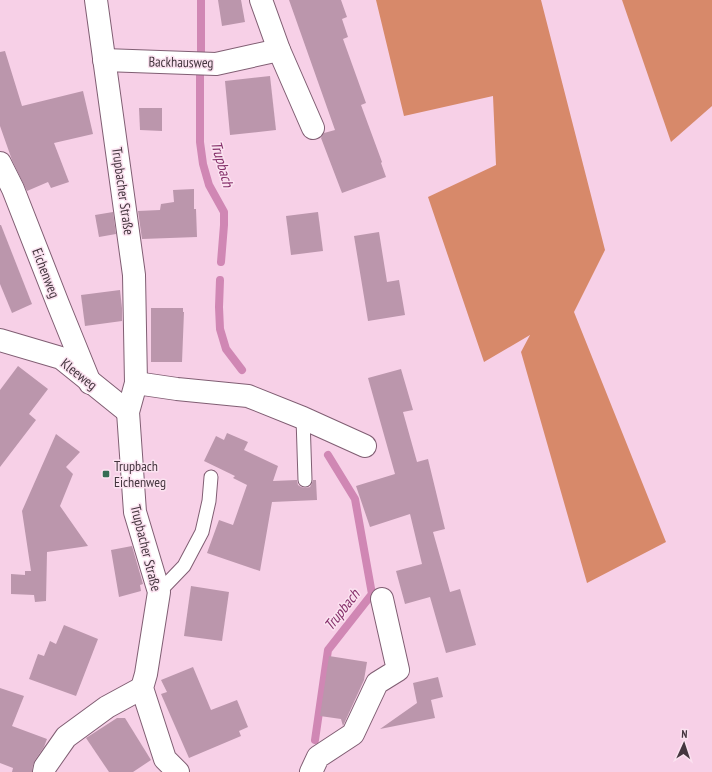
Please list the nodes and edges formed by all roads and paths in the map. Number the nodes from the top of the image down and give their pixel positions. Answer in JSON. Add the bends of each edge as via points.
{"nodes":[{"id":1,"x":96,"y":0,"type":"edge"},
{"id":2,"x":261,"y":0,"type":"edge"},
{"id":3,"x":279,"y":50,"type":"junction"},
{"id":4,"x":104,"y":60,"type":"junction"},
{"id":5,"x":313,"y":128,"type":"dead end"},
{"id":6,"x":0,"y":163,"type":"edge"},
{"id":7,"x":0,"y":340,"type":"edge"},
{"id":8,"x":90,"y":382,"type":"junction"},
{"id":9,"x":136,"y":383,"type":"junction"},
{"id":10,"x":128,"y":412,"type":"junction"},
{"id":11,"x":303,"y":418,"type":"junction"},
{"id":12,"x":365,"y":446,"type":"dead end"},
{"id":13,"x":211,"y":477,"type":"dead end"},
{"id":14,"x":305,"y":480,"type":"dead end"},
{"id":15,"x":159,"y":592,"type":"junction"},
{"id":16,"x":382,"y":599,"type":"dead end"},
{"id":17,"x":142,"y":688,"type":"junction"},
{"id":18,"x":44,"y":772,"type":"edge"},
{"id":19,"x":178,"y":772,"type":"edge"},
{"id":20,"x":310,"y":772,"type":"edge"}],
"edges":[{"from":1,"to":4,"type":"street","name":"Trupbacher Straße"},
{"from":2,"to":3,"type":"street"},
{"from":3,"to":4,"type":"street","name":"Backhausweg","via":[[216,64]]},
{"from":3,"to":5,"type":"street"},
{"from":4,"to":9,"type":"street","name":"Trupbacher Straße","via":[[134,275]]},
{"from":6,"to":8,"type":"street","name":"Eichenweg","via":[[13,189]]},
{"from":7,"to":8,"type":"street","name":"Kleeweg","via":[[61,358]]},
{"from":8,"to":10,"type":"street","name":"Kleeweg"},
{"from":9,"to":10,"type":"street","name":"Trupbacher Straße"},
{"from":9,"to":11,"type":"street","via":[[248,396]]},
{"from":10,"to":15,"type":"street","name":"Trupbacher Straße","via":[[135,512]]},
{"from":11,"to":12,"type":"street"},
{"from":11,"to":14,"type":"lane"},
{"from":13,"to":15,"type":"lane","via":[[202,532],[184,566]]},
{"from":15,"to":17,"type":"street","name":"Trupbacher Straße"},
{"from":16,"to":20,"type":"street","via":[[398,670],[377,683],[353,734],[318,757]]},
{"from":17,"to":18,"type":"street","via":[[107,707],[66,737]]},
{"from":17,"to":19,"type":"street","via":[[165,759]]}]}
